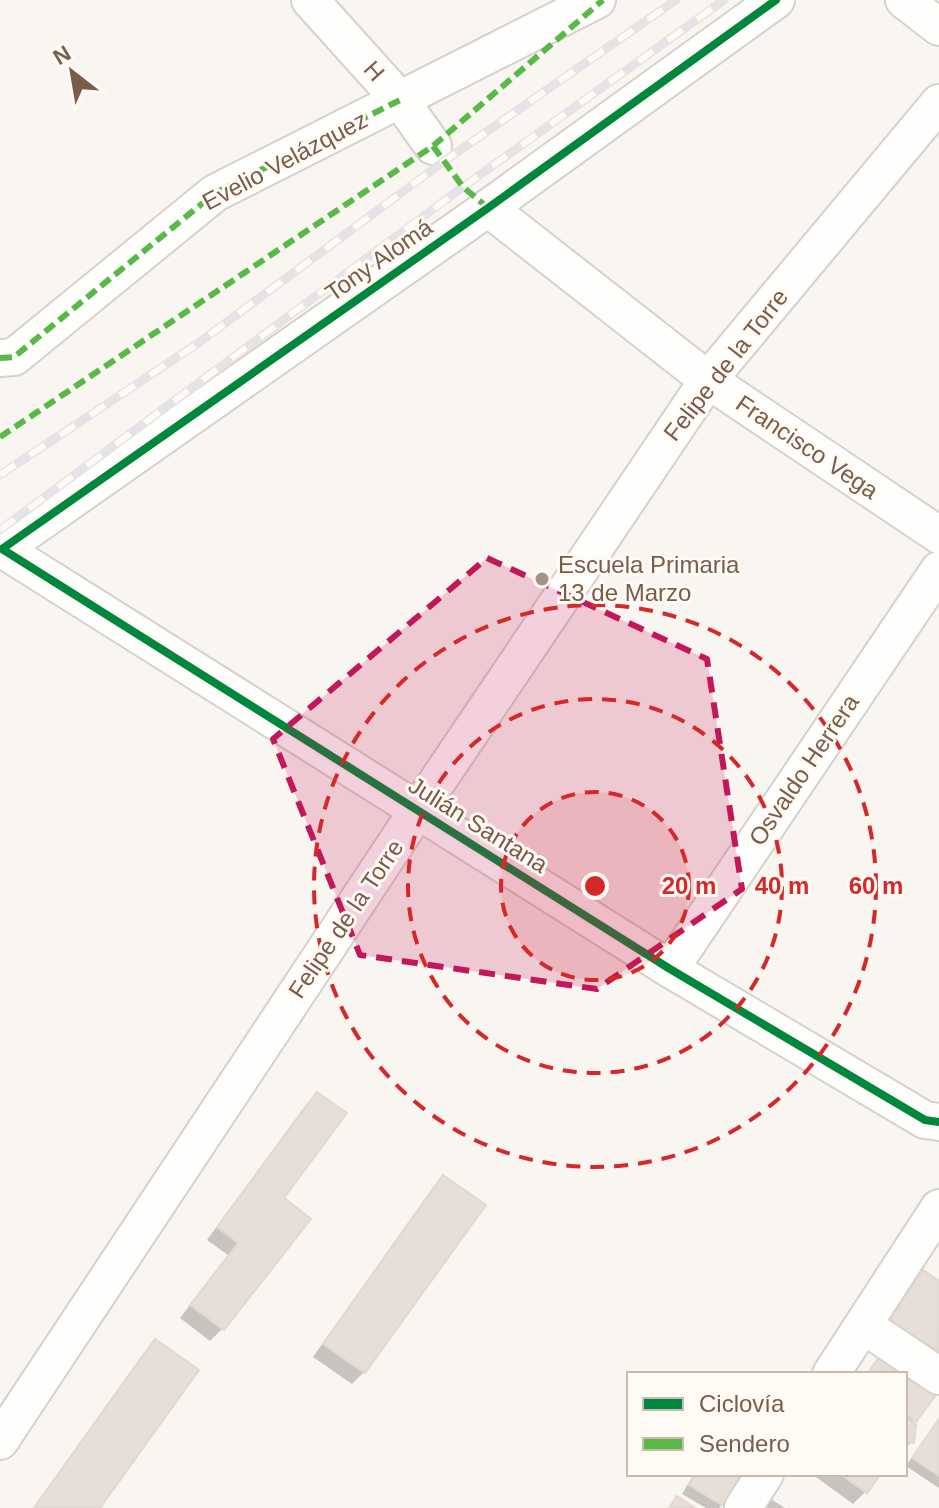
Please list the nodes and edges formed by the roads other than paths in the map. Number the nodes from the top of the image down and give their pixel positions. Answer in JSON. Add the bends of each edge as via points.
{"nodes":[{"id":1,"x":310,"y":0,"type":"edge"},
{"id":2,"x":597,"y":0,"type":"edge"},
{"id":3,"x":776,"y":0,"type":"edge"},
{"id":4,"x":904,"y":0,"type":"edge"},
{"id":5,"x":939,"y":27,"type":"edge"},
{"id":6,"x":400,"y":100,"type":"junction"},
{"id":7,"x":939,"y":103,"type":"edge"},
{"id":8,"x":433,"y":146,"type":"dead end"},
{"id":9,"x":488,"y":208,"type":"junction"},
{"id":10,"x":0,"y":358,"type":"edge"},
{"id":11,"x":708,"y":380,"type":"junction"},
{"id":12,"x":939,"y":535,"type":"edge"},
{"id":13,"x":2,"y":549,"type":"joint"},
{"id":14,"x":939,"y":570,"type":"edge"},
{"id":15,"x":418,"y":810,"type":"junction"},
{"id":16,"x":670,"y":969,"type":"junction"},
{"id":17,"x":939,"y":1122,"type":"edge"},
{"id":18,"x":939,"y":1208,"type":"edge"},
{"id":19,"x":863,"y":1325,"type":"junction"},
{"id":20,"x":832,"y":1372,"type":"edge"},
{"id":21,"x":939,"y":1376,"type":"edge"},
{"id":22,"x":0,"y":1441,"type":"edge"},
{"id":23,"x":764,"y":1476,"type":"edge"},
{"id":24,"x":743,"y":1508,"type":"edge"}],
"edges":[{"from":1,"to":6,"type":"street","name":"H"},
{"from":2,"to":6,"type":"street","name":"Evelio Velázquez"},
{"from":3,"to":9,"type":"street","name":"Tony Alomá"},
{"from":4,"to":5,"type":"street"},
{"from":6,"to":8,"type":"street","name":"H"},
{"from":6,"to":10,"type":"street","name":"Evelio Velázquez","via":[[215,193],[14,357]]},
{"from":7,"to":11,"type":"street","name":"Felipe de la Torre"},
{"from":9,"to":11,"type":"street","name":"Francisco Vega"},
{"from":9,"to":13,"type":"street","name":"Tony Alomá"},
{"from":11,"to":12,"type":"street","name":"Francisco Vega"},
{"from":11,"to":15,"type":"street","name":"Felipe de la Torre"},
{"from":13,"to":15,"type":"street","name":"Julián Santana"},
{"from":14,"to":16,"type":"street","name":"Osvaldo Herrera"},
{"from":15,"to":16,"type":"street","name":"Julián Santana"},
{"from":15,"to":22,"type":"street","name":"Felipe de la Torre"},
{"from":16,"to":17,"type":"street","name":"Julián Santana","via":[[925,1120]]},
{"from":18,"to":19,"type":"street"},
{"from":19,"to":20,"type":"street"},
{"from":19,"to":21,"type":"street"},
{"from":23,"to":24,"type":"street"}]}
